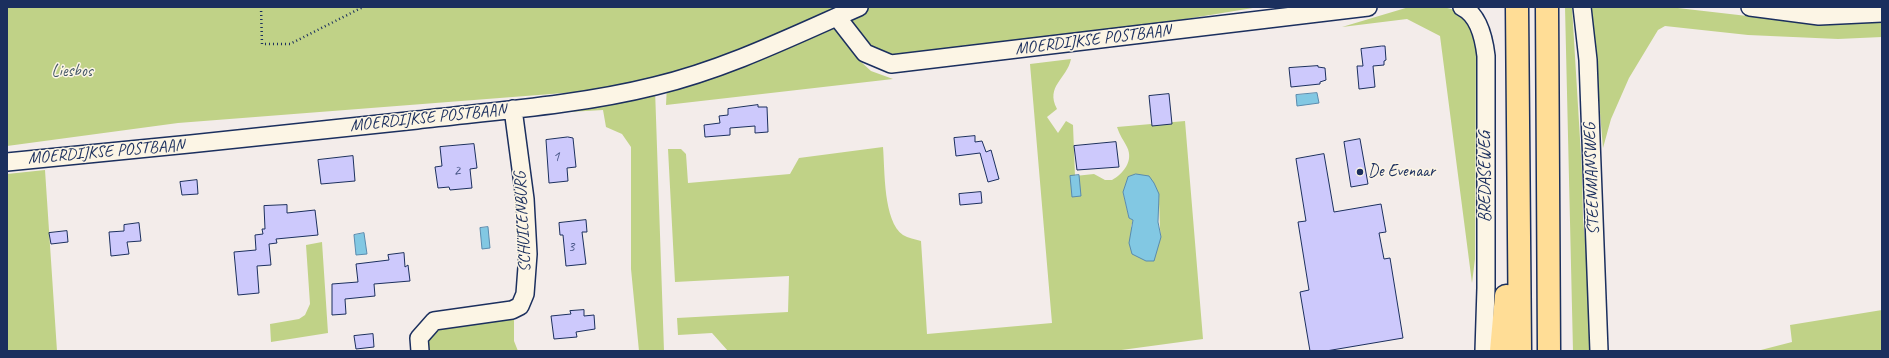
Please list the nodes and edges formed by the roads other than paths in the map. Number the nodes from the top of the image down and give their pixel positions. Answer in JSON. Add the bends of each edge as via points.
{"nodes":[{"id":1,"x":859,"y":7,"type":"edge"},
{"id":2,"x":1368,"y":7,"type":"edge"},
{"id":3,"x":1518,"y":7,"type":"edge"},
{"id":4,"x":1547,"y":7,"type":"edge"},
{"id":5,"x":1582,"y":7,"type":"edge"},
{"id":6,"x":1750,"y":7,"type":"edge"},
{"id":7,"x":1464,"y":8,"type":"edge"},
{"id":8,"x":1882,"y":13,"type":"edge"},
{"id":9,"x":836,"y":17,"type":"junction"},
{"id":10,"x":514,"y":109,"type":"junction"},
{"id":11,"x":7,"y":162,"type":"edge"},
{"id":12,"x":1518,"y":180,"type":"junction"},
{"id":13,"x":420,"y":351,"type":"edge"},
{"id":14,"x":1484,"y":351,"type":"edge"},
{"id":15,"x":1501,"y":351,"type":"edge"},
{"id":16,"x":1520,"y":351,"type":"edge"},
{"id":17,"x":1549,"y":351,"type":"edge"},
{"id":18,"x":1599,"y":351,"type":"edge"}],
"edges":[{"from":1,"to":9,"type":"street","name":"MOERDIJKSE POSTBAAN"},
{"from":2,"to":9,"type":"street","name":"MOERDIJKSE POSTBAAN","via":[[891,64],[865,54]]},
{"from":3,"to":12,"type":"highway"},
{"from":4,"to":17,"type":"highway"},
{"from":5,"to":18,"type":"street","name":"STEENMANSWEG","via":[[1588,60]]},
{"from":6,"to":8,"type":"street","via":[[1819,16]]},
{"from":7,"to":14,"type":"street","name":"BREDASEWEG","via":[[1478,24],[1486,56]]},
{"from":9,"to":10,"type":"street","name":"MOERDIJKSE POSTBAAN","via":[[725,65],[658,86],[624,94]]},
{"from":10,"to":11,"type":"street","name":"MOERDIJKSE POSTBAAN"},
{"from":10,"to":13,"type":"street","name":"SCHUILENBURG","via":[[528,246],[525,294],[520,306],[512,310],[434,321],[419,338]]},
{"from":12,"to":15,"type":"highway","via":[[1507,250]]},
{"from":12,"to":16,"type":"highway"}]}
